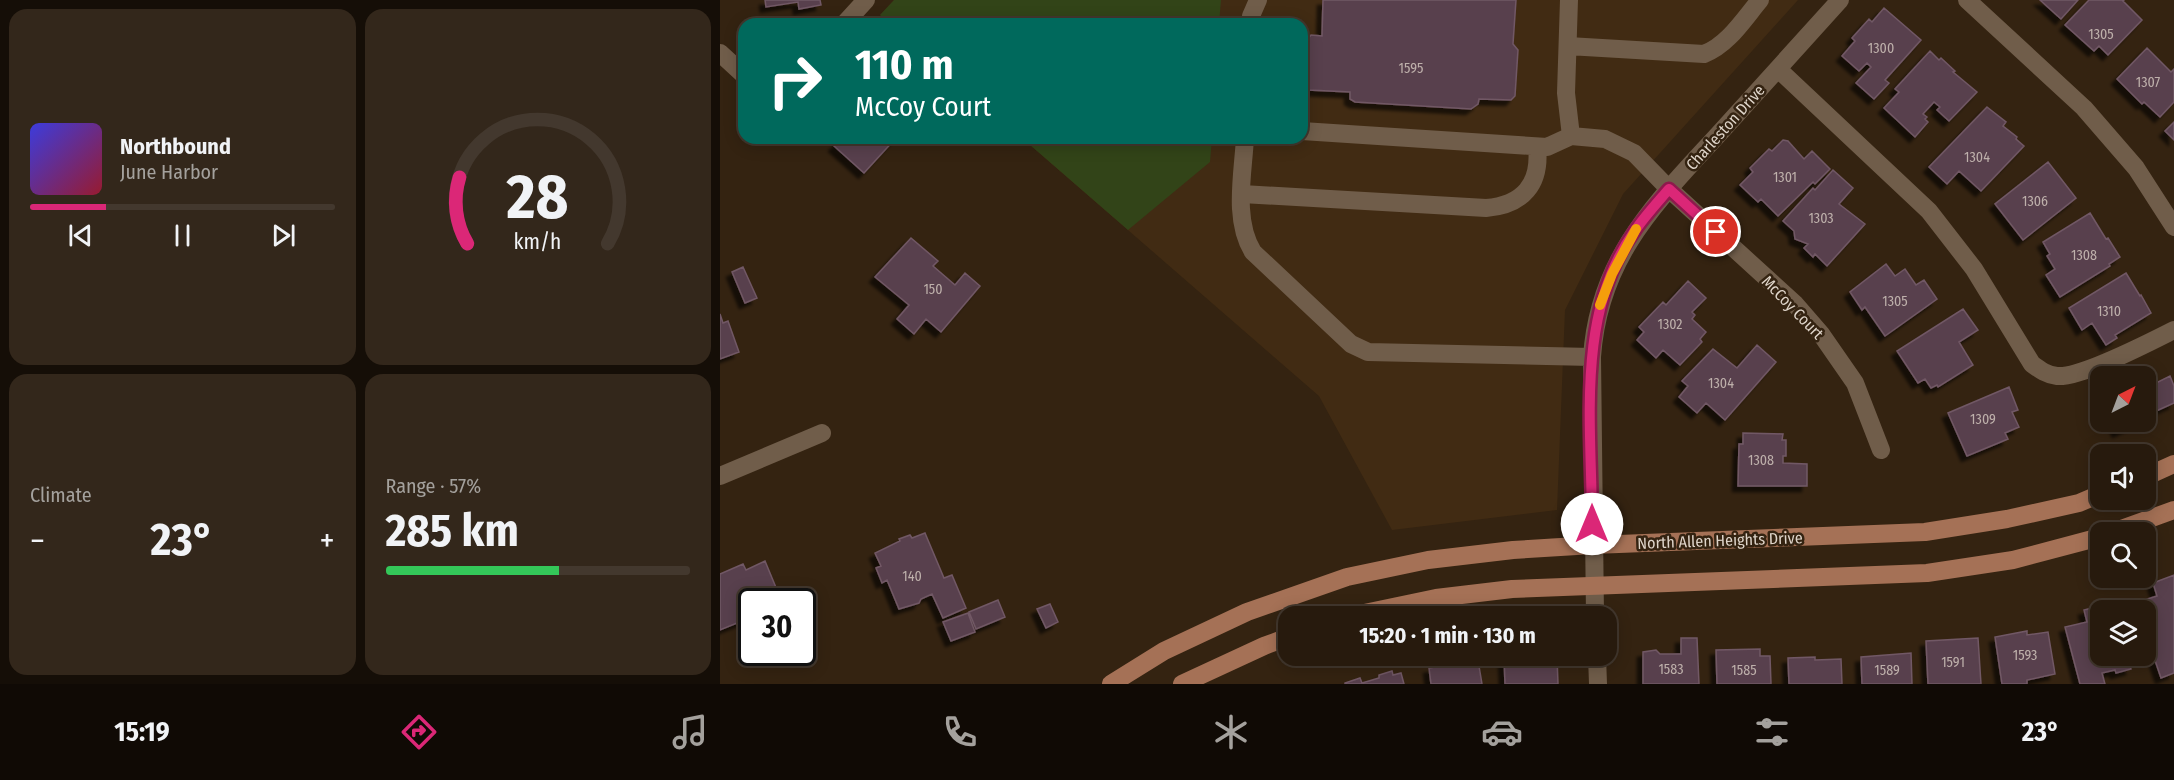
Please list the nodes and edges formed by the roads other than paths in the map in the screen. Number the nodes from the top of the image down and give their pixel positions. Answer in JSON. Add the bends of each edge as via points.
{"nodes":[{"id":1,"x":866,"y":0,"type":"edge"},
{"id":2,"x":1258,"y":0,"type":"edge"},
{"id":3,"x":1569,"y":0,"type":"edge"},
{"id":4,"x":1760,"y":0,"type":"edge"},
{"id":5,"x":1840,"y":0,"type":"edge"},
{"id":6,"x":1967,"y":0,"type":"edge"},
{"id":7,"x":850,"y":18,"type":"edge"},
{"id":8,"x":1251,"y":18,"type":"edge"},
{"id":9,"x":1568,"y":46,"type":"junction"},
{"id":10,"x":720,"y":53,"type":"edge"},
{"id":11,"x":1778,"y":69,"type":"junction"},
{"id":12,"x":738,"y":70,"type":"edge"},
{"id":13,"x":1308,"y":130,"type":"edge"},
{"id":14,"x":1571,"y":136,"type":"junction"},
{"id":15,"x":1245,"y":144,"type":"edge"},
{"id":16,"x":1537,"y":147,"type":"junction"},
{"id":17,"x":1669,"y":189,"type":"junction"},
{"id":18,"x":1242,"y":194,"type":"junction"},
{"id":19,"x":2174,"y":227,"type":"edge"},
{"id":20,"x":2174,"y":330,"type":"edge"},
{"id":21,"x":1592,"y":357,"type":"junction"},
{"id":22,"x":822,"y":433,"type":"dead end"},
{"id":23,"x":1881,"y":450,"type":"dead end"},
{"id":24,"x":2174,"y":464,"type":"edge"},
{"id":25,"x":2156,"y":472,"type":"edge"},
{"id":26,"x":720,"y":476,"type":"edge"},
{"id":27,"x":2090,"y":498,"type":"edge"},
{"id":28,"x":2174,"y":510,"type":"edge"},
{"id":29,"x":2141,"y":522,"type":"edge"},
{"id":30,"x":2090,"y":540,"type":"edge"},
{"id":31,"x":1593,"y":545,"type":"junction"},
{"id":32,"x":1593,"y":585,"type":"junction"},
{"id":33,"x":1398,"y":606,"type":"edge"},
{"id":34,"x":1594,"y":606,"type":"edge"},
{"id":35,"x":1278,"y":641,"type":"edge"},
{"id":36,"x":1597,"y":666,"type":"edge"},
{"id":37,"x":1111,"y":684,"type":"edge"},
{"id":38,"x":1182,"y":684,"type":"edge"},
{"id":39,"x":1598,"y":684,"type":"edge"}],
"edges":[{"from":1,"to":7,"type":"street"},
{"from":2,"to":8,"type":"street"},
{"from":3,"to":9,"type":"street"},
{"from":4,"to":9,"type":"street","via":[[1716,50],[1704,54]]},
{"from":5,"to":11,"type":"street","name":"Charleston Drive"},
{"from":6,"to":19,"type":"street","via":[[2084,108],[2136,168]]},
{"from":9,"to":14,"type":"street","via":[[1566,93]]},
{"from":10,"to":12,"type":"street"},
{"from":11,"to":17,"type":"street","name":"Charleston Drive"},
{"from":11,"to":20,"type":"street","via":[[1929,212],[1974,269],[2032,364],[2043,372],[2058,376],[2080,372]]},
{"from":13,"to":16,"type":"street"},
{"from":14,"to":16,"type":"street","via":[[1547,147]]},
{"from":14,"to":17,"type":"street","name":"McCoy Court","via":[[1605,139],[1634,153]]},
{"from":15,"to":18,"type":"street"},
{"from":16,"to":18,"type":"street","via":[[1539,164],[1535,179],[1515,201],[1501,207]]},
{"from":17,"to":21,"type":"street","name":"Charleston Drive","via":[[1633,233],[1612,274],[1597,316]]},
{"from":17,"to":23,"type":"street","name":"McCoy Court","via":[[1795,304],[1821,333],[1855,383]]},
{"from":18,"to":21,"type":"street","via":[[1243,230],[1253,252],[1360,350]]},
{"from":21,"to":31,"type":"street","name":"Charleston Drive"},
{"from":22,"to":26,"type":"street"},
{"from":24,"to":25,"type":"main road"},
{"from":27,"to":31,"type":"main road","name":"North Allen Heights Drive","via":[[2007,519],[1925,532]]},
{"from":28,"to":29,"type":"main road"},
{"from":30,"to":32,"type":"main road","via":[[2013,560],[1927,573]]},
{"from":31,"to":32,"type":"street","name":"Charleston Drive"},
{"from":31,"to":37,"type":"main road","name":"North Allen Heights Drive","via":[[1428,560],[1347,577],[1247,612],[1164,651]]},
{"from":32,"to":33,"type":"main road","via":[[1512,589]]},
{"from":32,"to":34,"type":"street","name":"Charleston Drive"},
{"from":35,"to":38,"type":"main road"},
{"from":36,"to":39,"type":"street"}]}
